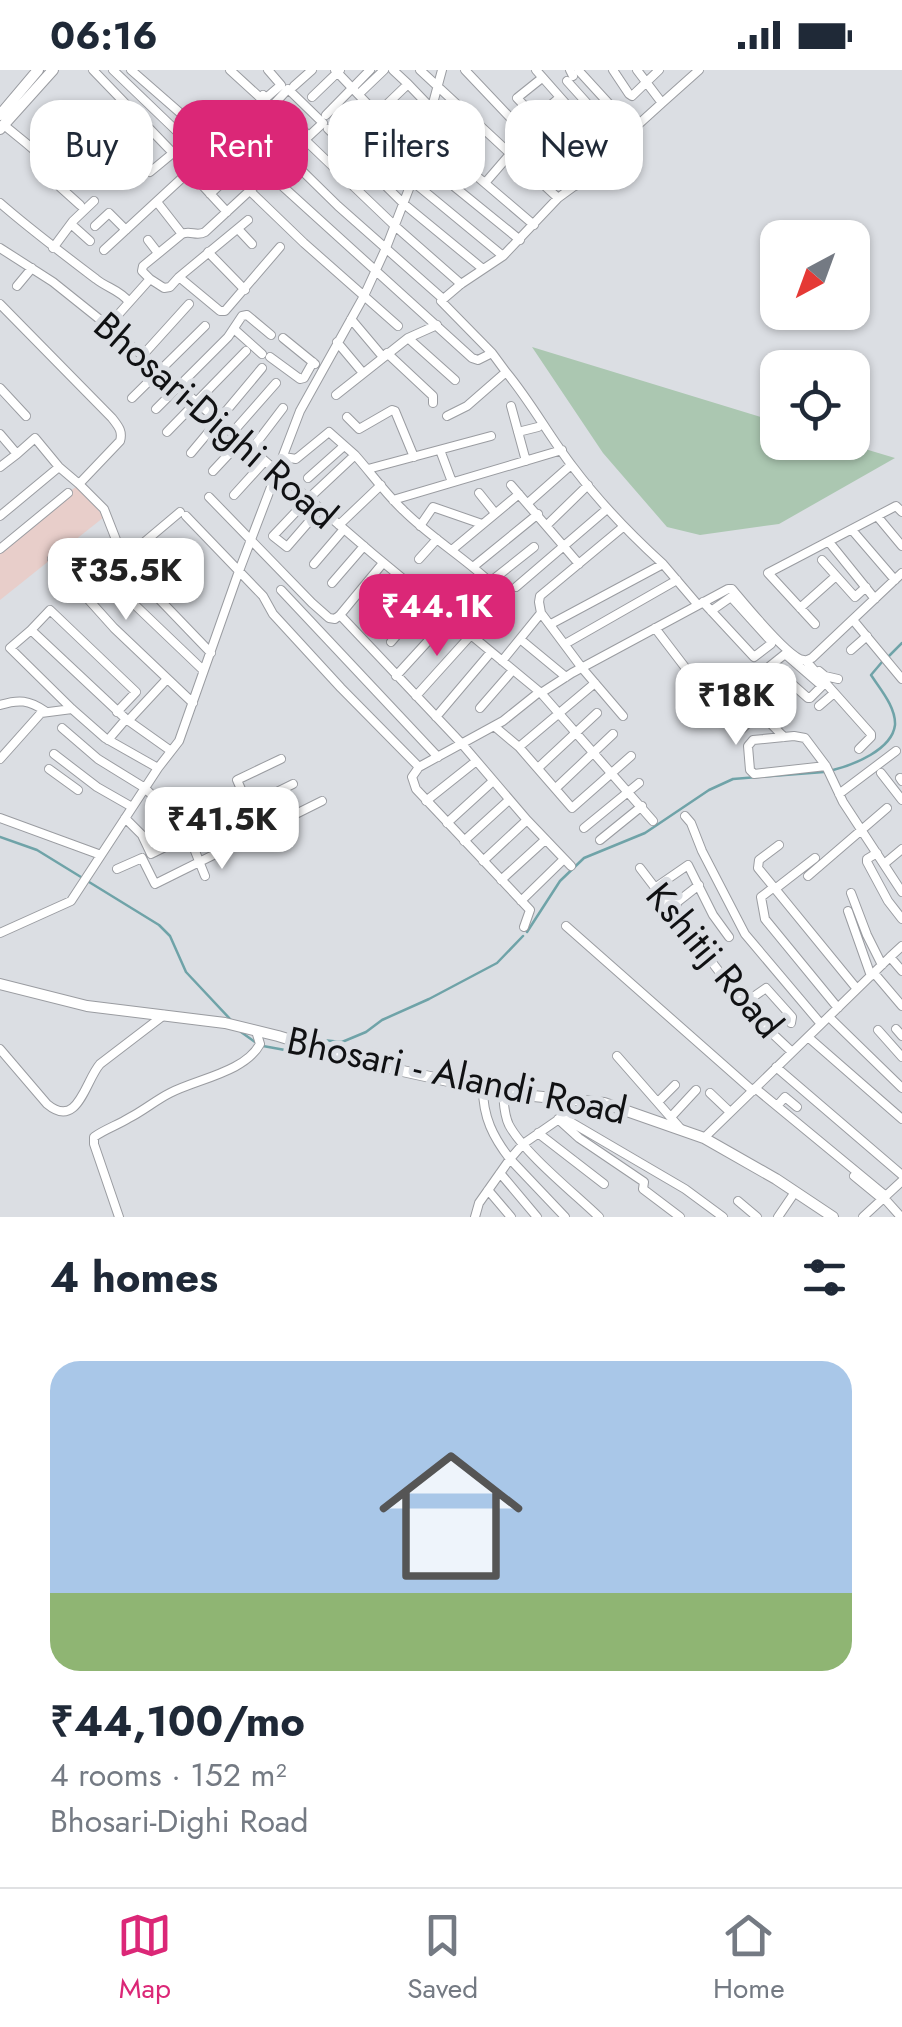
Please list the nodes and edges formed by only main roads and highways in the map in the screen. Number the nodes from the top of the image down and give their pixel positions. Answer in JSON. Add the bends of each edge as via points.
{"nodes":[{"id":1,"x":47,"y":71,"type":"edge"},
{"id":2,"x":1,"y":123,"type":"edge"},
{"id":3,"x":3,"y":987,"type":"edge"},
{"id":4,"x":832,"y":1217,"type":"edge"}],
"edges":[{"from":1,"to":2,"type":"main road"},
{"from":3,"to":4,"type":"main road","name":"Bhosari - Alandi Road","via":[[87,1006],[225,1023],[503,1093],[604,1103],[704,1138]]}]}
